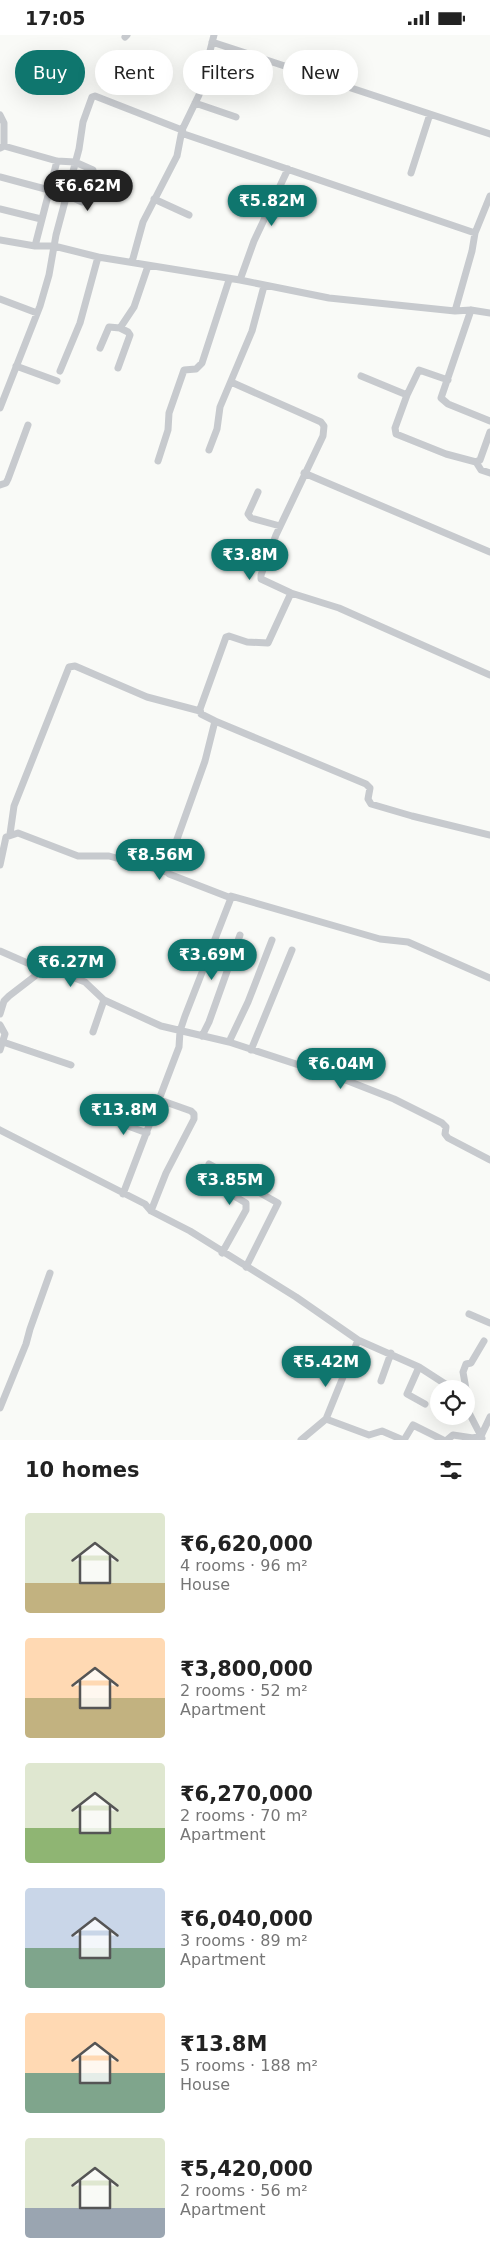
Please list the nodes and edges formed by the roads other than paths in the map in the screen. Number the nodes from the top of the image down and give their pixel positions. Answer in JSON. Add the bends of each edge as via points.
{"nodes":[{"id":1,"x":213,"y":38,"type":"edge"},
{"id":2,"x":195,"y":103,"type":"junction"},
{"id":3,"x":430,"y":114,"type":"junction"},
{"id":4,"x":0,"y":115,"type":"edge"},
{"id":5,"x":236,"y":117,"type":"dead end"},
{"id":6,"x":182,"y":130,"type":"junction"},
{"id":7,"x":490,"y":134,"type":"edge"},
{"id":8,"x":2,"y":147,"type":"edge"},
{"id":9,"x":56,"y":161,"type":"junction"},
{"id":10,"x":75,"y":162,"type":"junction"},
{"id":11,"x":288,"y":169,"type":"junction"},
{"id":12,"x":411,"y":173,"type":"dead end"},
{"id":13,"x":0,"y":177,"type":"edge"},
{"id":14,"x":71,"y":178,"type":"junction"},
{"id":15,"x":90,"y":186,"type":"junction"},
{"id":16,"x":49,"y":190,"type":"junction"},
{"id":17,"x":102,"y":190,"type":"dead end"},
{"id":18,"x":67,"y":195,"type":"junction"},
{"id":19,"x":490,"y":196,"type":"edge"},
{"id":20,"x":154,"y":199,"type":"junction"},
{"id":21,"x":0,"y":209,"type":"edge"},
{"id":22,"x":189,"y":215,"type":"dead end"},
{"id":23,"x":41,"y":219,"type":"junction"},
{"id":24,"x":474,"y":233,"type":"junction"},
{"id":25,"x":0,"y":240,"type":"edge"},
{"id":26,"x":35,"y":246,"type":"junction"},
{"id":27,"x":54,"y":246,"type":"junction"},
{"id":28,"x":98,"y":257,"type":"junction"},
{"id":29,"x":132,"y":262,"type":"junction"},
{"id":30,"x":148,"y":266,"type":"junction"},
{"id":31,"x":230,"y":279,"type":"junction"},
{"id":32,"x":240,"y":280,"type":"junction"},
{"id":33,"x":264,"y":287,"type":"junction"},
{"id":34,"x":0,"y":299,"type":"edge"},
{"id":35,"x":472,"y":310,"type":"junction"},
{"id":36,"x":455,"y":311,"type":"junction"},
{"id":37,"x":37,"y":313,"type":"junction"},
{"id":38,"x":490,"y":313,"type":"edge"},
{"id":39,"x":120,"y":328,"type":"junction"},
{"id":40,"x":100,"y":348,"type":"dead end"},
{"id":41,"x":16,"y":365,"type":"junction"},
{"id":42,"x":118,"y":368,"type":"dead end"},
{"id":43,"x":60,"y":371,"type":"dead end"},
{"id":44,"x":361,"y":376,"type":"dead end"},
{"id":45,"x":448,"y":380,"type":"junction"},
{"id":46,"x":57,"y":381,"type":"dead end"},
{"id":47,"x":231,"y":382,"type":"junction"},
{"id":48,"x":408,"y":395,"type":"junction"},
{"id":49,"x":0,"y":408,"type":"edge"},
{"id":50,"x":490,"y":421,"type":"edge"},
{"id":51,"x":28,"y":425,"type":"dead end"},
{"id":52,"x":490,"y":432,"type":"edge"},
{"id":53,"x":209,"y":450,"type":"dead end"},
{"id":54,"x":158,"y":461,"type":"dead end"},
{"id":55,"x":476,"y":462,"type":"junction"},
{"id":56,"x":304,"y":473,"type":"junction"},
{"id":57,"x":490,"y":473,"type":"edge"},
{"id":58,"x":0,"y":485,"type":"edge"},
{"id":59,"x":258,"y":492,"type":"dead end"},
{"id":60,"x":280,"y":526,"type":"junction"},
{"id":61,"x":490,"y":552,"type":"edge"},
{"id":62,"x":291,"y":593,"type":"junction"},
{"id":63,"x":490,"y":675,"type":"edge"},
{"id":64,"x":200,"y":711,"type":"junction"},
{"id":65,"x":215,"y":721,"type":"junction"},
{"id":66,"x":10,"y":834,"type":"junction"},
{"id":67,"x":490,"y":835,"type":"edge"},
{"id":68,"x":0,"y":865,"type":"edge"},
{"id":69,"x":166,"y":872,"type":"junction"},
{"id":70,"x":231,"y":897,"type":"junction"},
{"id":71,"x":240,"y":935,"type":"dead end"},
{"id":72,"x":272,"y":940,"type":"dead end"},
{"id":73,"x":292,"y":950,"type":"dead end"},
{"id":74,"x":0,"y":951,"type":"edge"},
{"id":75,"x":37,"y":971,"type":"junction"},
{"id":76,"x":490,"y":978,"type":"edge"},
{"id":77,"x":104,"y":999,"type":"junction"},
{"id":78,"x":0,"y":1014,"type":"edge"},
{"id":79,"x":0,"y":1025,"type":"edge"},
{"id":80,"x":180,"y":1031,"type":"junction"},
{"id":81,"x":93,"y":1032,"type":"dead end"},
{"id":82,"x":202,"y":1036,"type":"junction"},
{"id":83,"x":3,"y":1042,"type":"junction"},
{"id":84,"x":229,"y":1042,"type":"junction"},
{"id":85,"x":251,"y":1050,"type":"junction"},
{"id":86,"x":0,"y":1051,"type":"edge"},
{"id":87,"x":71,"y":1065,"type":"dead end"},
{"id":88,"x":160,"y":1100,"type":"junction"},
{"id":89,"x":109,"y":1119,"type":"dead end"},
{"id":90,"x":0,"y":1130,"type":"edge"},
{"id":91,"x":147,"y":1133,"type":"junction"},
{"id":92,"x":490,"y":1160,"type":"edge"},
{"id":93,"x":209,"y":1164,"type":"dead end"},
{"id":94,"x":192,"y":1171,"type":"dead end"},
{"id":95,"x":123,"y":1194,"type":"junction"},
{"id":96,"x":151,"y":1211,"type":"junction"},
{"id":97,"x":222,"y":1253,"type":"junction"},
{"id":98,"x":246,"y":1267,"type":"junction"},
{"id":99,"x":50,"y":1273,"type":"dead end"},
{"id":100,"x":469,"y":1314,"type":"dead end"},
{"id":101,"x":490,"y":1323,"type":"edge"},
{"id":102,"x":358,"y":1340,"type":"junction"},
{"id":103,"x":484,"y":1341,"type":"dead end"},
{"id":104,"x":391,"y":1353,"type":"junction"},
{"id":105,"x":419,"y":1367,"type":"junction"},
{"id":106,"x":439,"y":1380,"type":"edge"},
{"id":107,"x":464,"y":1380,"type":"edge"},
{"id":108,"x":381,"y":1381,"type":"dead end"},
{"id":109,"x":424,"y":1404,"type":"dead end"},
{"id":110,"x":0,"y":1408,"type":"edge"},
{"id":111,"x":490,"y":1417,"type":"edge"},
{"id":112,"x":326,"y":1419,"type":"junction"},
{"id":113,"x":475,"y":1424,"type":"edge"},
{"id":114,"x":382,"y":1431,"type":"junction"},
{"id":115,"x":482,"y":1438,"type":"edge"},
{"id":116,"x":301,"y":1440,"type":"edge"},
{"id":117,"x":379,"y":1440,"type":"edge"},
{"id":118,"x":403,"y":1440,"type":"edge"},
{"id":119,"x":443,"y":1440,"type":"edge"},
{"id":120,"x":447,"y":1440,"type":"edge"}],
"edges":[{"from":1,"to":2,"type":"street"},
{"from":1,"to":3,"type":"street"},
{"from":2,"to":5,"type":"street"},
{"from":2,"to":6,"type":"street"},
{"from":3,"to":7,"type":"street"},
{"from":3,"to":12,"type":"street"},
{"from":4,"to":8,"type":"street","via":[[4,123]]},
{"from":6,"to":10,"type":"street","via":[[92,97],[84,117]]},
{"from":6,"to":11,"type":"street","via":[[184,134]]},
{"from":6,"to":20,"type":"street","via":[[177,156]]},
{"from":8,"to":9,"type":"street"},
{"from":9,"to":10,"type":"street"},
{"from":9,"to":16,"type":"street"},
{"from":10,"to":14,"type":"street"},
{"from":10,"to":15,"type":"street","via":[[93,170]]},
{"from":11,"to":24,"type":"street"},
{"from":11,"to":32,"type":"street","via":[[254,241]]},
{"from":13,"to":16,"type":"street"},
{"from":14,"to":15,"type":"street"},
{"from":14,"to":18,"type":"street"},
{"from":15,"to":17,"type":"street"},
{"from":15,"to":18,"type":"street","via":[[84,202]]},
{"from":16,"to":23,"type":"street"},
{"from":18,"to":27,"type":"street"},
{"from":19,"to":24,"type":"street"},
{"from":20,"to":22,"type":"street"},
{"from":20,"to":29,"type":"street","via":[[143,222]]},
{"from":21,"to":23,"type":"street"},
{"from":23,"to":26,"type":"street"},
{"from":24,"to":36,"type":"street"},
{"from":25,"to":26,"type":"street"},
{"from":26,"to":27,"type":"street"},
{"from":27,"to":28,"type":"street"},
{"from":27,"to":37,"type":"street"},
{"from":28,"to":29,"type":"street"},
{"from":28,"to":43,"type":"street","via":[[80,323]]},
{"from":29,"to":30,"type":"street"},
{"from":30,"to":31,"type":"street"},
{"from":30,"to":39,"type":"street","via":[[134,307]]},
{"from":31,"to":32,"type":"street"},
{"from":31,"to":54,"type":"street","via":[[202,363],[196,369],[184,370],[169,413],[168,430]]},
{"from":32,"to":33,"type":"street"},
{"from":33,"to":36,"type":"street","via":[[329,298]]},
{"from":33,"to":47,"type":"street","via":[[252,331]]},
{"from":34,"to":37,"type":"street"},
{"from":35,"to":36,"type":"street"},
{"from":35,"to":38,"type":"street"},
{"from":35,"to":45,"type":"street"},
{"from":37,"to":41,"type":"street"},
{"from":39,"to":40,"type":"street","via":[[109,327]]},
{"from":39,"to":42,"type":"street","via":[[130,335]]},
{"from":41,"to":46,"type":"street"},
{"from":41,"to":49,"type":"street"},
{"from":44,"to":48,"type":"street"},
{"from":45,"to":48,"type":"street","via":[[419,370]]},
{"from":45,"to":50,"type":"street","via":[[441,400]]},
{"from":47,"to":53,"type":"street","via":[[220,407],[217,429]]},
{"from":47,"to":56,"type":"street","via":[[321,422],[324,431]]},
{"from":48,"to":55,"type":"street","via":[[395,428],[396,434]]},
{"from":51,"to":58,"type":"street","via":[[8,479]]},
{"from":52,"to":55,"type":"street","via":[[480,460]]},
{"from":55,"to":57,"type":"street","via":[[481,470]]},
{"from":56,"to":60,"type":"street"},
{"from":56,"to":61,"type":"street"},
{"from":59,"to":60,"type":"street","via":[[248,514],[251,518]]},
{"from":60,"to":62,"type":"street","via":[[260,577],[262,581]]},
{"from":62,"to":63,"type":"street","via":[[339,608]]},
{"from":62,"to":64,"type":"street","via":[[268,643],[226,637]]},
{"from":64,"to":65,"type":"street"},
{"from":64,"to":66,"type":"street","via":[[134,692],[75,665],[69,667],[14,807]]},
{"from":65,"to":67,"type":"street","via":[[366,784],[370,788],[368,799],[371,804]]},
{"from":65,"to":69,"type":"street","via":[[205,761]]},
{"from":66,"to":68,"type":"street","via":[[4,841]]},
{"from":66,"to":69,"type":"street","via":[[18,833],[78,856],[109,856]]},
{"from":69,"to":70,"type":"street"},
{"from":70,"to":76,"type":"street","via":[[374,938],[408,942]]},
{"from":70,"to":80,"type":"street"},
{"from":71,"to":82,"type":"street"},
{"from":72,"to":84,"type":"street"},
{"from":73,"to":85,"type":"street"},
{"from":74,"to":75,"type":"street","via":[[32,965]]},
{"from":75,"to":77,"type":"street","via":[[64,974],[85,982]]},
{"from":75,"to":78,"type":"street","via":[[4,1001]]},
{"from":77,"to":80,"type":"street","via":[[146,1020]]},
{"from":77,"to":81,"type":"street"},
{"from":79,"to":83,"type":"street","via":[[5,1031]]},
{"from":80,"to":82,"type":"street"},
{"from":80,"to":88,"type":"street","via":[[179,1047]]},
{"from":82,"to":84,"type":"street"},
{"from":83,"to":86,"type":"street"},
{"from":83,"to":87,"type":"street"},
{"from":84,"to":85,"type":"street"},
{"from":85,"to":92,"type":"street","via":[[394,1099],[442,1123],[448,1138]]},
{"from":88,"to":91,"type":"street"},
{"from":88,"to":96,"type":"street","via":[[191,1111],[194,1119],[166,1173]]},
{"from":89,"to":91,"type":"street"},
{"from":90,"to":95,"type":"street"},
{"from":91,"to":95,"type":"street"},
{"from":93,"to":98,"type":"street","via":[[278,1203]]},
{"from":94,"to":97,"type":"street","via":[[246,1203],[246,1210]]},
{"from":95,"to":96,"type":"street","via":[[145,1204]]},
{"from":96,"to":97,"type":"street","via":[[190,1231]]},
{"from":97,"to":98,"type":"street"},
{"from":98,"to":102,"type":"street"},
{"from":99,"to":110,"type":"street"},
{"from":100,"to":101,"type":"street"},
{"from":102,"to":104,"type":"street"},
{"from":102,"to":112,"type":"street"},
{"from":103,"to":107,"type":"street","via":[[471,1363],[466,1364]]},
{"from":104,"to":105,"type":"street"},
{"from":104,"to":108,"type":"street"},
{"from":105,"to":106,"type":"street"},
{"from":105,"to":109,"type":"street","via":[[407,1394]]},
{"from":111,"to":115,"type":"street"},
{"from":112,"to":114,"type":"street","via":[[369,1435]]},
{"from":112,"to":116,"type":"street"},
{"from":113,"to":115,"type":"street"},
{"from":114,"to":117,"type":"street"},
{"from":114,"to":118,"type":"street"},
{"from":115,"to":120,"type":"street","via":[[453,1435]]},
{"from":118,"to":119,"type":"street","via":[[413,1425]]}]}
